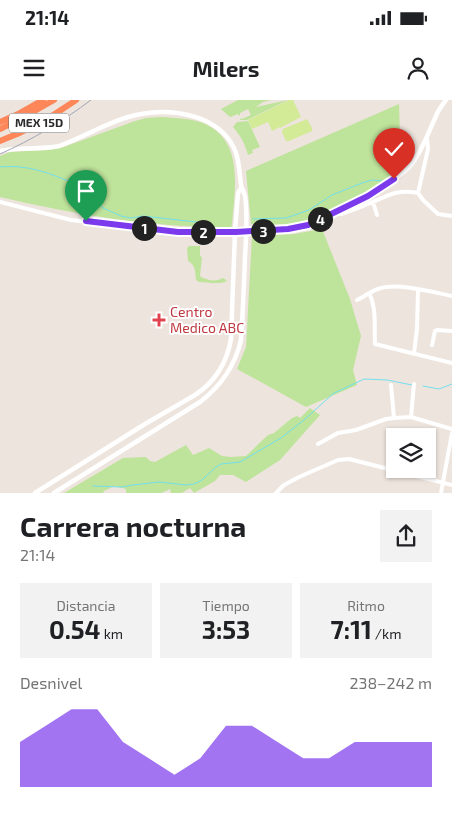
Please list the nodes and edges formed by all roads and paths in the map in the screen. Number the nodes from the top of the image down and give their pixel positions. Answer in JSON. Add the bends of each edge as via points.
{"nodes":[{"id":1,"x":43,"y":100,"type":"edge"},
{"id":2,"x":54,"y":100,"type":"edge"},
{"id":3,"x":76,"y":100,"type":"edge"},
{"id":4,"x":446,"y":100,"type":"edge"},
{"id":5,"x":0,"y":122,"type":"edge"},
{"id":6,"x":0,"y":129,"type":"edge"},
{"id":7,"x":427,"y":139,"type":"junction"},
{"id":8,"x":0,"y":141,"type":"edge"},
{"id":9,"x":0,"y":151,"type":"edge"},
{"id":10,"x":241,"y":188,"type":"junction"},
{"id":11,"x":418,"y":193,"type":"junction"},
{"id":12,"x":0,"y":202,"type":"edge"},
{"id":13,"x":373,"y":202,"type":"junction"},
{"id":14,"x":341,"y":214,"type":"dead end"},
{"id":15,"x":377,"y":215,"type":"dead end"},
{"id":16,"x":452,"y":216,"type":"edge"},
{"id":17,"x":236,"y":232,"type":"junction"},
{"id":18,"x":246,"y":232,"type":"junction"},
{"id":19,"x":418,"y":290,"type":"junction"},
{"id":20,"x":370,"y":293,"type":"junction"},
{"id":21,"x":452,"y":296,"type":"edge"},
{"id":22,"x":357,"y":300,"type":"dead end"},
{"id":23,"x":452,"y":331,"type":"edge"},
{"id":24,"x":432,"y":345,"type":"dead end"},
{"id":25,"x":414,"y":353,"type":"junction"},
{"id":26,"x":452,"y":363,"type":"edge"},
{"id":27,"x":414,"y":384,"type":"dead end"},
{"id":28,"x":391,"y":385,"type":"dead end"},
{"id":29,"x":394,"y":418,"type":"junction"},
{"id":30,"x":410,"y":418,"type":"junction"},
{"id":31,"x":452,"y":428,"type":"edge"},
{"id":32,"x":452,"y":433,"type":"edge"},
{"id":33,"x":318,"y":444,"type":"dead end"},
{"id":34,"x":66,"y":474,"type":"junction"},
{"id":35,"x":71,"y":483,"type":"junction"},
{"id":36,"x":443,"y":483,"type":"junction"},
{"id":37,"x":452,"y":485,"type":"edge"},
{"id":38,"x":35,"y":493,"type":"edge"},
{"id":39,"x":54,"y":493,"type":"edge"},
{"id":40,"x":276,"y":493,"type":"edge"},
{"id":41,"x":441,"y":493,"type":"edge"}],
"edges":[{"from":1,"to":5,"type":"highway"},
{"from":2,"to":6,"type":"highway","number":"MEX 15D"},
{"from":3,"to":8,"type":"highway","number":"MEX 15D","via":[[49,118]]},
{"from":4,"to":7,"type":"street","via":[[436,114]]},
{"from":7,"to":11,"type":"street","via":[[428,149]]},
{"from":7,"to":18,"type":"street","via":[[406,171],[368,196],[308,225]]},
{"from":9,"to":10,"type":"street","via":[[59,146],[142,114],[161,112],[197,117],[224,132],[235,149]]},
{"from":10,"to":17,"type":"street"},
{"from":10,"to":18,"type":"street","via":[[245,194]]},
{"from":11,"to":13,"type":"street","via":[[392,193]]},
{"from":11,"to":16,"type":"street","via":[[438,214]]},
{"from":12,"to":17,"type":"street","via":[[71,220],[178,232]]},
{"from":13,"to":14,"type":"street"},
{"from":13,"to":15,"type":"street"},
{"from":17,"to":18,"type":"street"},
{"from":17,"to":34,"type":"street","via":[[230,350],[218,373],[203,390]]},
{"from":18,"to":35,"type":"street","via":[[241,340],[238,354],[225,377],[200,402]]},
{"from":19,"to":20,"type":"street","via":[[394,286]]},
{"from":19,"to":21,"type":"street"},
{"from":19,"to":25,"type":"street"},
{"from":20,"to":22,"type":"street"},
{"from":20,"to":25,"type":"street","via":[[376,316],[375,344]]},
{"from":23,"to":24,"type":"street","via":[[435,331]]},
{"from":25,"to":26,"type":"street"},
{"from":27,"to":30,"type":"street"},
{"from":28,"to":29,"type":"street"},
{"from":29,"to":30,"type":"street"},
{"from":29,"to":33,"type":"street","via":[[338,433]]},
{"from":30,"to":31,"type":"street"},
{"from":32,"to":36,"type":"street"},
{"from":34,"to":35,"type":"street"},
{"from":34,"to":38,"type":"street"},
{"from":35,"to":39,"type":"street"},
{"from":36,"to":37,"type":"street"},
{"from":36,"to":40,"type":"street","via":[[349,459],[338,460],[299,477]]},
{"from":36,"to":41,"type":"street"}]}
